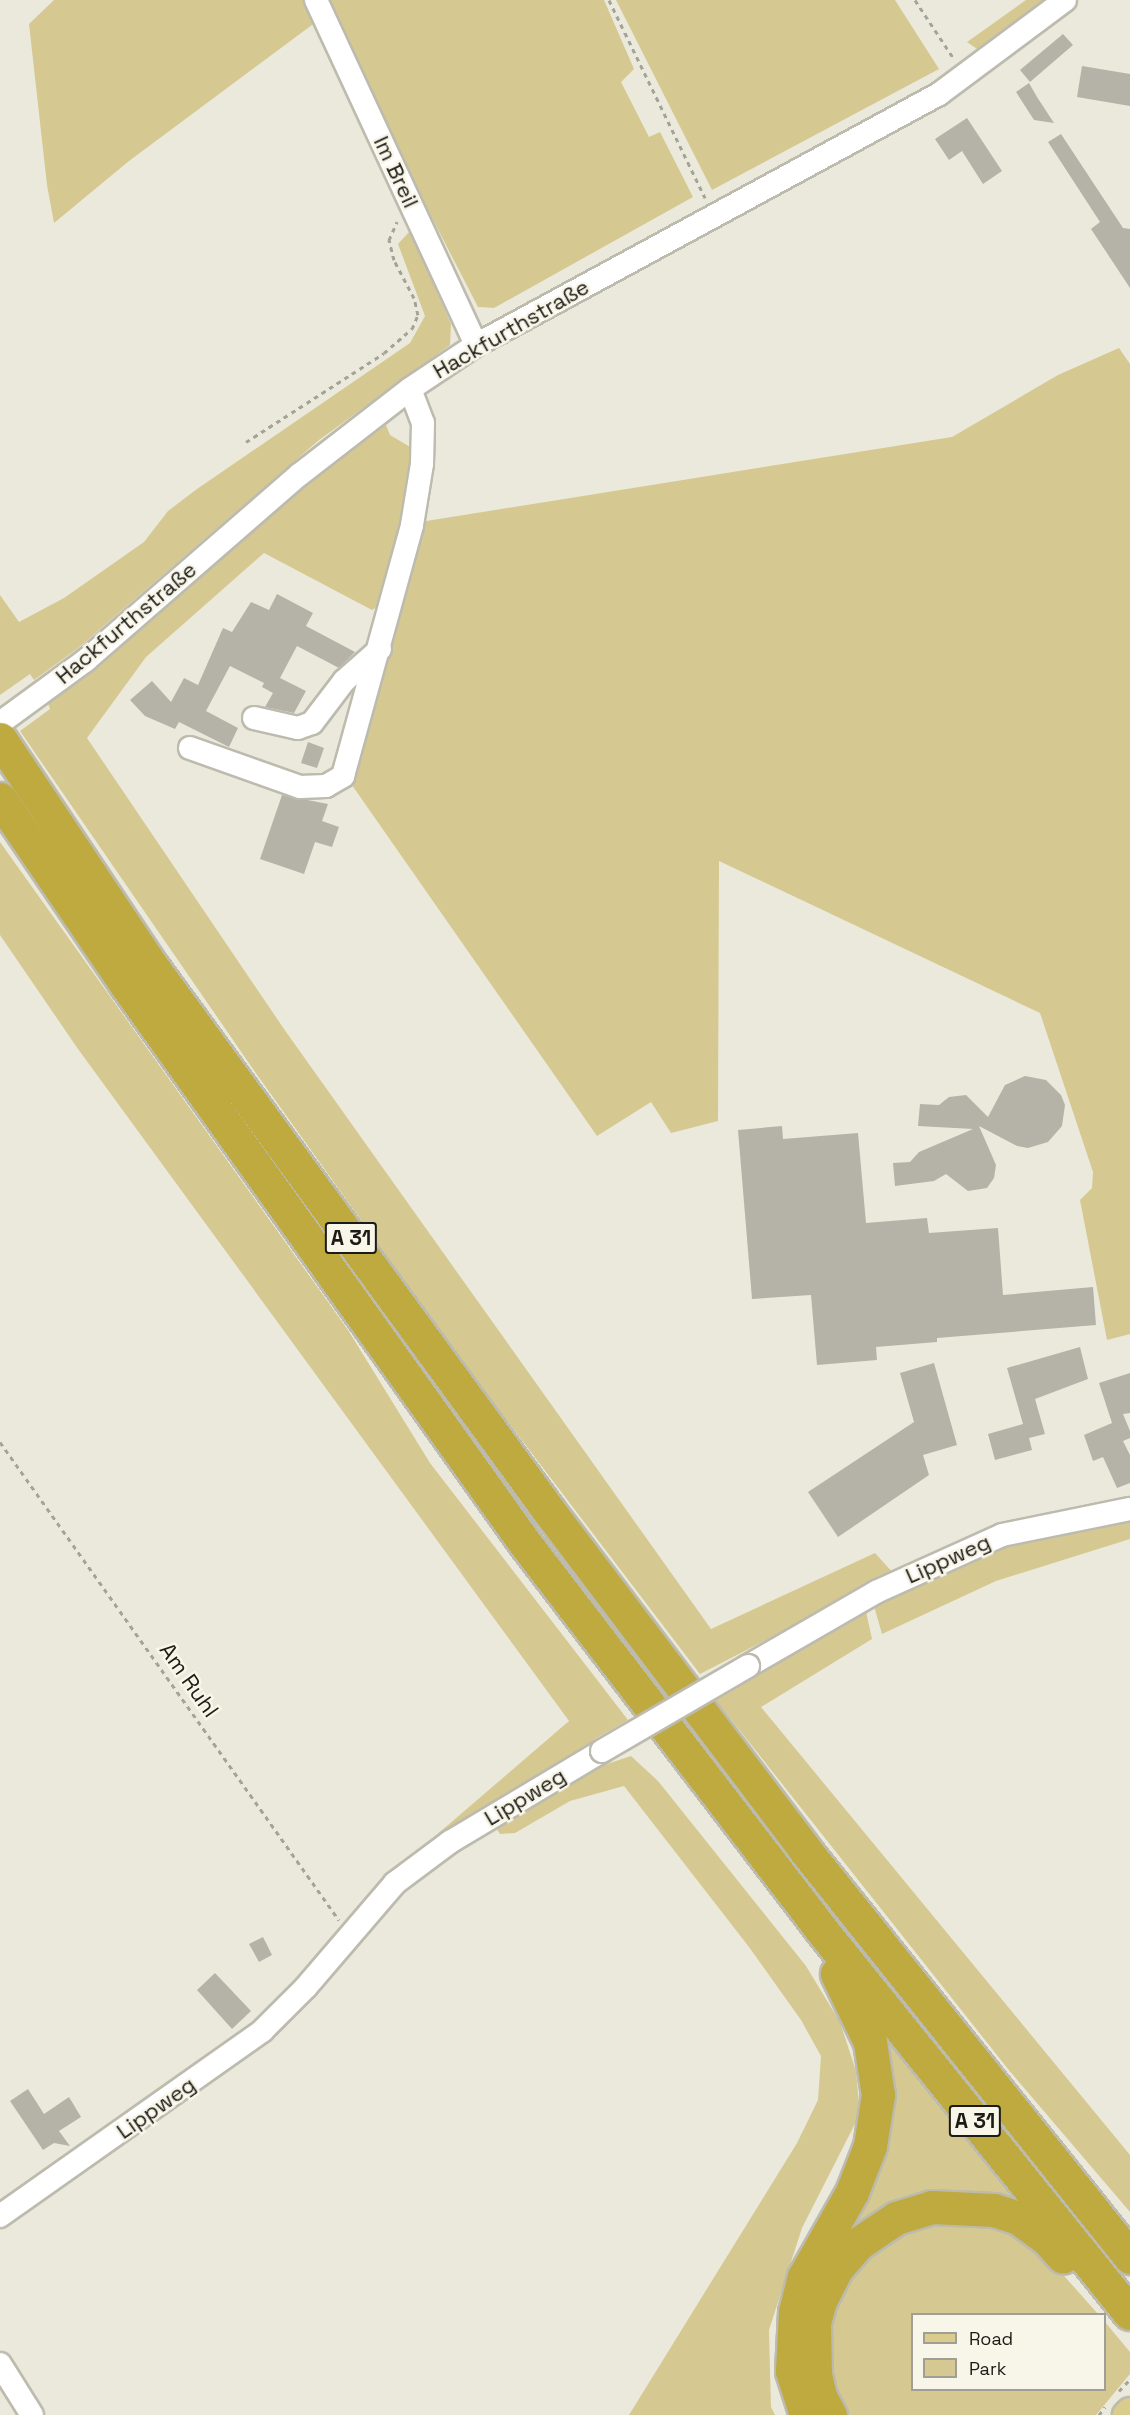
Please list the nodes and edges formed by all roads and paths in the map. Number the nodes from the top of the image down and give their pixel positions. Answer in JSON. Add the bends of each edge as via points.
{"nodes":[{"id":1,"x":316,"y":0,"type":"edge"},
{"id":2,"x":609,"y":0,"type":"edge"},
{"id":3,"x":915,"y":0,"type":"edge"},
{"id":4,"x":1065,"y":0,"type":"edge"},
{"id":5,"x":965,"y":76,"type":"junction"},
{"id":6,"x":413,"y":210,"type":"junction"},
{"id":7,"x":714,"y":216,"type":"junction"},
{"id":8,"x":476,"y":345,"type":"junction"},
{"id":9,"x":410,"y":389,"type":"junction"},
{"id":10,"x":246,"y":442,"type":"dead end"},
{"id":11,"x":381,"y":648,"type":"junction"},
{"id":12,"x":254,"y":718,"type":"dead end"},
{"id":13,"x":0,"y":723,"type":"edge"},
{"id":14,"x":0,"y":739,"type":"edge"},
{"id":15,"x":190,"y":748,"type":"dead end"},
{"id":16,"x":0,"y":799,"type":"edge"},
{"id":17,"x":0,"y":1442,"type":"edge"},
{"id":18,"x":1130,"y":1509,"type":"edge"},
{"id":19,"x":820,"y":1928,"type":"junction"},
{"id":20,"x":351,"y":1936,"type":"junction"},
{"id":21,"x":0,"y":2216,"type":"edge"},
{"id":22,"x":1130,"y":2257,"type":"edge"},
{"id":23,"x":1130,"y":2313,"type":"edge"},
{"id":24,"x":1130,"y":2322,"type":"edge"},
{"id":25,"x":0,"y":2364,"type":"edge"},
{"id":26,"x":32,"y":2415,"type":"edge"},
{"id":27,"x":806,"y":2415,"type":"edge"},
{"id":28,"x":830,"y":2415,"type":"edge"}],
"edges":[{"from":1,"to":6,"type":"street","name":"Im Breil"},
{"from":2,"to":7,"type":"path"},
{"from":3,"to":5,"type":"path"},
{"from":4,"to":5,"type":"street","name":"Hackfurthstraße"},
{"from":5,"to":7,"type":"street","name":"Hackfurthstraße","via":[[939,94]]},
{"from":6,"to":8,"type":"street","name":"Im Breil"},
{"from":6,"to":10,"type":"path","via":[[396,223],[389,240],[394,260],[414,298],[418,315],[412,328],[384,353]]},
{"from":7,"to":8,"type":"street","name":"Hackfurthstraße"},
{"from":8,"to":9,"type":"street","name":"Hackfurthstraße"},
{"from":9,"to":11,"type":"street","via":[[423,423],[422,464],[412,525]]},
{"from":9,"to":13,"type":"street","name":"Hackfurthstraße","via":[[344,438],[86,660]]},
{"from":11,"to":12,"type":"street","via":[[344,681],[312,723],[298,728]]},
{"from":11,"to":15,"type":"street","via":[[343,776],[334,784],[300,787]]},
{"from":14,"to":22,"type":"highway","number":"A 31","via":[[153,968],[549,1511],[813,1860]]},
{"from":16,"to":19,"type":"highway","number":"A 31","via":[[125,983],[524,1542]]},
{"from":17,"to":20,"type":"path","name":"Am Ruhl"},
{"from":18,"to":20,"type":"street","name":"Lippweg","bridge":true,"via":[[1002,1535],[876,1592],[450,1842],[395,1883]]},
{"from":19,"to":23,"type":"highway","number":"A 31"},
{"from":19,"to":27,"type":"highway","via":[[828,1958],[856,2006],[870,2042],[879,2095],[870,2146],[852,2192],[804,2277],[795,2312],[792,2371]]},
{"from":20,"to":21,"type":"street","name":"Lippweg","via":[[269,2024],[231,2056]]},
{"from":24,"to":28,"type":"highway","via":[[1101,2299],[1046,2238],[1018,2218],[961,2206],[932,2207],[896,2218],[859,2243],[837,2268],[820,2301],[814,2323],[815,2374]]},
{"from":25,"to":26,"type":"street"}]}
